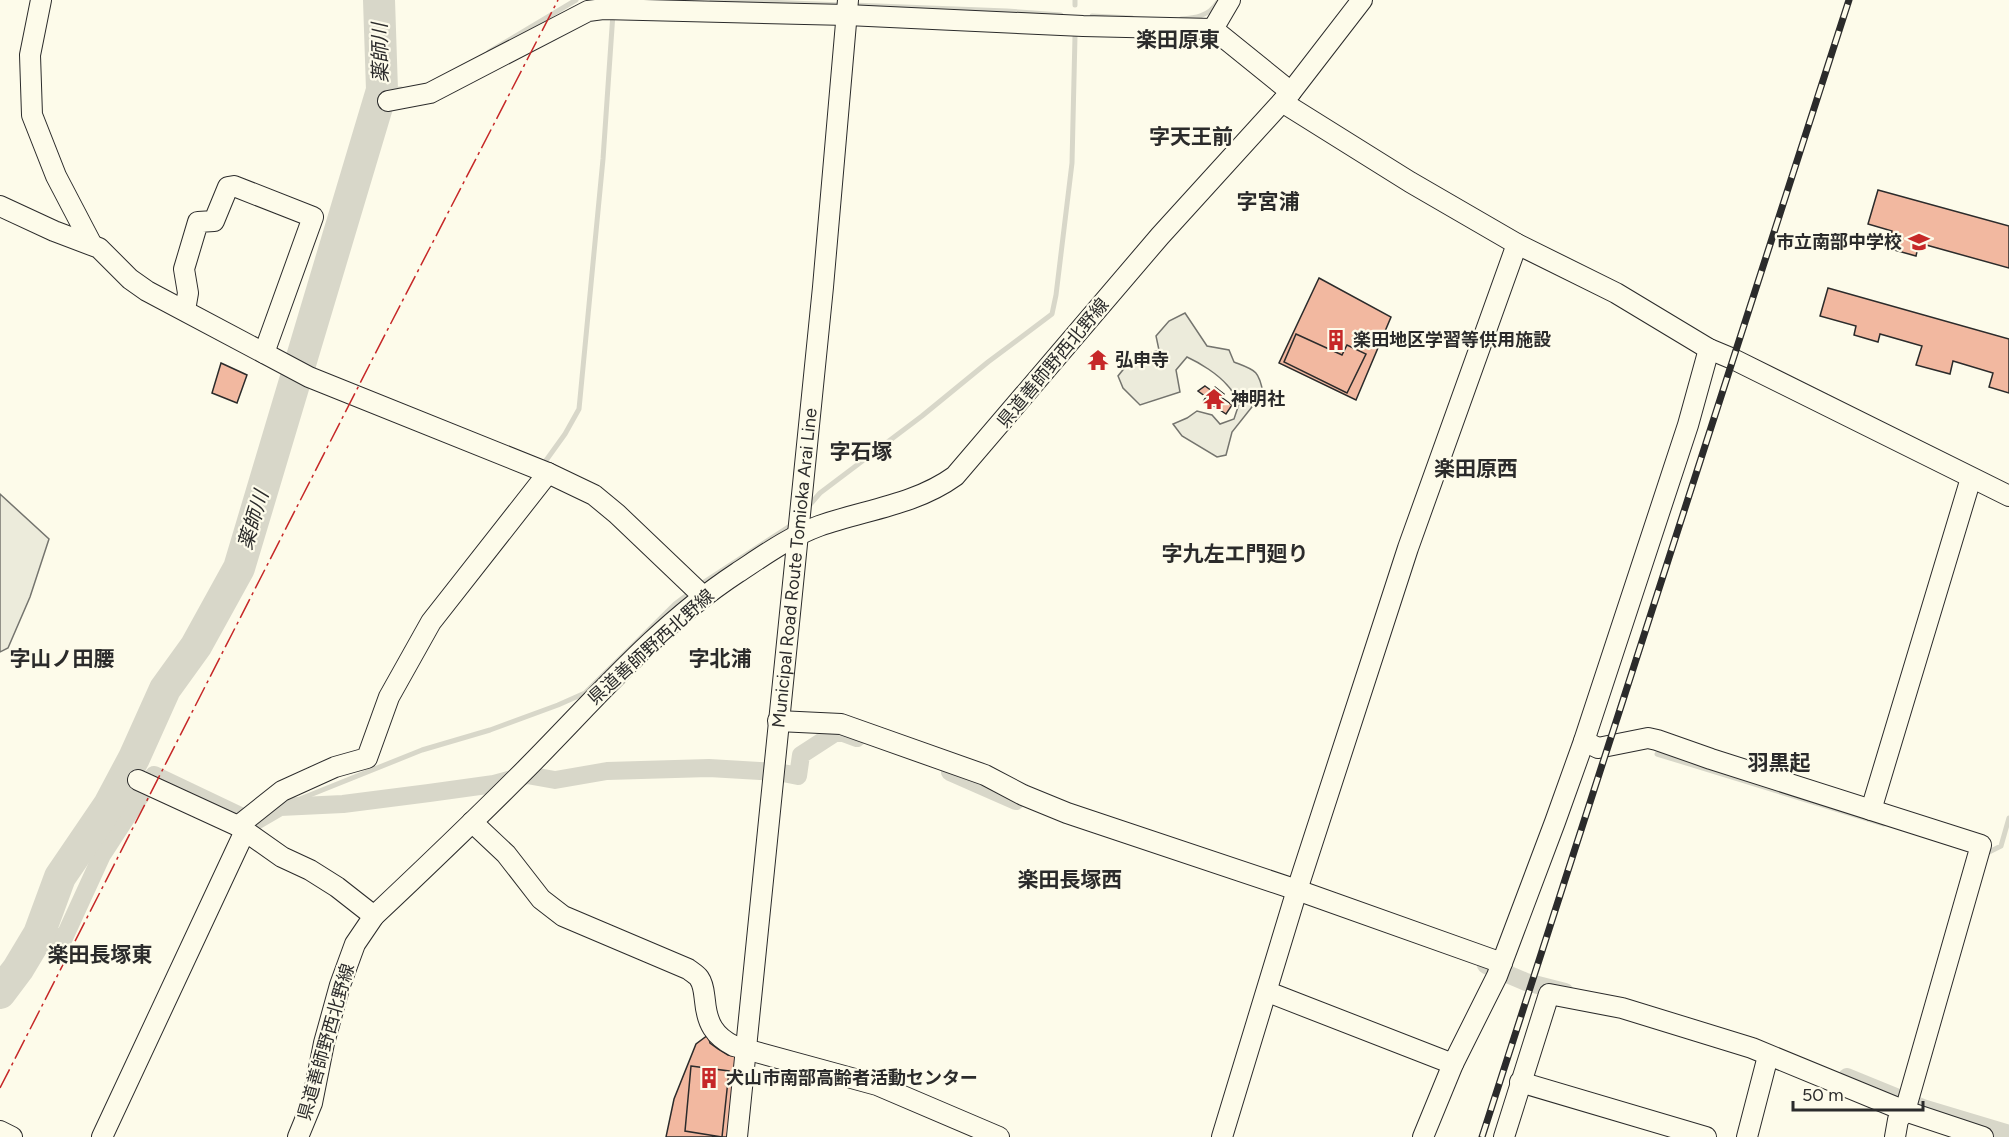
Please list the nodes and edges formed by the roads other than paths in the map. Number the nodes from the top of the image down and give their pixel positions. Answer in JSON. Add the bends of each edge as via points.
{"nodes":[{"id":1,"x":41,"y":0,"type":"edge"},
{"id":2,"x":1230,"y":0,"type":"edge"},
{"id":3,"x":1362,"y":0,"type":"edge"},
{"id":4,"x":848,"y":8,"type":"edge"},
{"id":5,"x":1214,"y":29,"type":"junction"},
{"id":6,"x":1287,"y":97,"type":"junction"},
{"id":7,"x":388,"y":101,"type":"dead end"},
{"id":8,"x":0,"y":206,"type":"edge"},
{"id":9,"x":91,"y":243,"type":"junction"},
{"id":10,"x":1517,"y":244,"type":"junction"},
{"id":11,"x":185,"y":310,"type":"junction"},
{"id":12,"x":1709,"y":349,"type":"junction"},
{"id":13,"x":264,"y":353,"type":"junction"},
{"id":14,"x":540,"y":470,"type":"junction"},
{"id":15,"x":1971,"y":478,"type":"junction"},
{"id":16,"x":2009,"y":496,"type":"edge"},
{"id":17,"x":798,"y":534,"type":"junction"},
{"id":18,"x":697,"y":590,"type":"junction"},
{"id":19,"x":778,"y":721,"type":"junction"},
{"id":20,"x":1584,"y":741,"type":"junction"},
{"id":21,"x":138,"y":780,"type":"dead end"},
{"id":22,"x":1872,"y":810,"type":"junction"},
{"id":23,"x":472,"y":822,"type":"junction"},
{"id":24,"x":245,"y":824,"type":"junction"},
{"id":25,"x":1295,"y":897,"type":"junction"},
{"id":26,"x":374,"y":916,"type":"junction"},
{"id":27,"x":1500,"y":969,"type":"junction"},
{"id":28,"x":1268,"y":993,"type":"junction"},
{"id":29,"x":746,"y":1049,"type":"junction"},
{"id":30,"x":1768,"y":1056,"type":"junction"},
{"id":31,"x":1453,"y":1064,"type":"junction"},
{"id":32,"x":1520,"y":1082,"type":"junction"},
{"id":33,"x":1905,"y":1110,"type":"junction"},
{"id":34,"x":0,"y":1131,"type":"edge"},
{"id":35,"x":12,"y":1137,"type":"edge"},
{"id":36,"x":102,"y":1137,"type":"edge"},
{"id":37,"x":298,"y":1137,"type":"edge"},
{"id":38,"x":737,"y":1137,"type":"edge"},
{"id":39,"x":999,"y":1137,"type":"edge"},
{"id":40,"x":1222,"y":1137,"type":"edge"},
{"id":41,"x":1423,"y":1137,"type":"edge"},
{"id":42,"x":1504,"y":1137,"type":"edge"},
{"id":43,"x":1706,"y":1137,"type":"edge"},
{"id":44,"x":1747,"y":1137,"type":"edge"},
{"id":45,"x":1895,"y":1137,"type":"edge"},
{"id":46,"x":1983,"y":1137,"type":"edge"}],
"edges":[{"from":1,"to":9,"type":"street","via":[[30,56],[32,115],[56,176]]},
{"from":2,"to":5,"type":"street"},
{"from":3,"to":6,"type":"street","name":"県道善師野西北野線"},
{"from":4,"to":5,"type":"street","via":[[1083,26]]},
{"from":4,"to":7,"type":"street","via":[[588,11],[430,93]]},
{"from":4,"to":17,"type":"street","name":"Municipal Road Route Tomioka Arai Line"},
{"from":5,"to":6,"type":"street"},
{"from":6,"to":10,"type":"street","via":[[1410,182]]},
{"from":6,"to":17,"type":"street","name":"県道善師野西北野線","via":[[1160,236],[955,476],[918,496]]},
{"from":8,"to":9,"type":"street"},
{"from":9,"to":11,"type":"street","via":[[138,285]]},
{"from":10,"to":12,"type":"street","via":[[1616,293]]},
{"from":10,"to":25,"type":"street","via":[[1408,548]]},
{"from":11,"to":13,"type":"street"},
{"from":11,"to":13,"type":"street","via":[[188,293],[184,269],[198,222],[214,221],[228,187],[314,217]]},
{"from":12,"to":15,"type":"street"},
{"from":12,"to":20,"type":"street","via":[[1688,425]]},
{"from":13,"to":14,"type":"street","via":[[309,377]]},
{"from":14,"to":18,"type":"street","via":[[594,495]]},
{"from":14,"to":24,"type":"street","via":[[430,622],[389,698],[367,758],[335,767],[282,791]]},
{"from":15,"to":16,"type":"street"},
{"from":15,"to":22,"type":"street"},
{"from":17,"to":18,"type":"street","name":"県道善師野西北野線"},
{"from":17,"to":19,"type":"street","name":"Municipal Road Route Tomioka Arai Line"},
{"from":18,"to":23,"type":"street","name":"県道善師野西北野線"},
{"from":19,"to":25,"type":"street","via":[[841,724]]},
{"from":19,"to":29,"type":"street","name":"Municipal Road Route Tomioka Arai Line"},
{"from":20,"to":22,"type":"street","via":[[1598,747],[1648,738],[1657,740]]},
{"from":20,"to":27,"type":"street"},
{"from":21,"to":24,"type":"street"},
{"from":22,"to":33,"type":"street","via":[[1979,853]]},
{"from":23,"to":26,"type":"street","name":"県道善師野西北野線"},
{"from":23,"to":29,"type":"street","via":[[506,854],[541,899],[563,916],[688,969],[699,978],[706,1017],[715,1034]]},
{"from":24,"to":26,"type":"street","via":[[282,857],[337,887]]},
{"from":24,"to":36,"type":"street","via":[[212,906]]},
{"from":25,"to":27,"type":"street"},
{"from":25,"to":28,"type":"street"},
{"from":26,"to":37,"type":"street","name":"県道善師野西北野線","via":[[355,944],[340,986],[312,1103]]},
{"from":27,"to":31,"type":"street"},
{"from":28,"to":31,"type":"street"},
{"from":28,"to":40,"type":"street"},
{"from":29,"to":38,"type":"street","name":"Municipal Road Route Tomioka Arai Line"},
{"from":29,"to":39,"type":"street","via":[[877,1085]]},
{"from":30,"to":32,"type":"street","via":[[1622,1008],[1549,994]]},
{"from":30,"to":33,"type":"street"},
{"from":30,"to":44,"type":"street"},
{"from":31,"to":41,"type":"street"},
{"from":32,"to":42,"type":"street"},
{"from":32,"to":43,"type":"street"},
{"from":33,"to":45,"type":"street","via":[[1898,1120]]},
{"from":33,"to":46,"type":"street"},
{"from":34,"to":35,"type":"street"}]}
